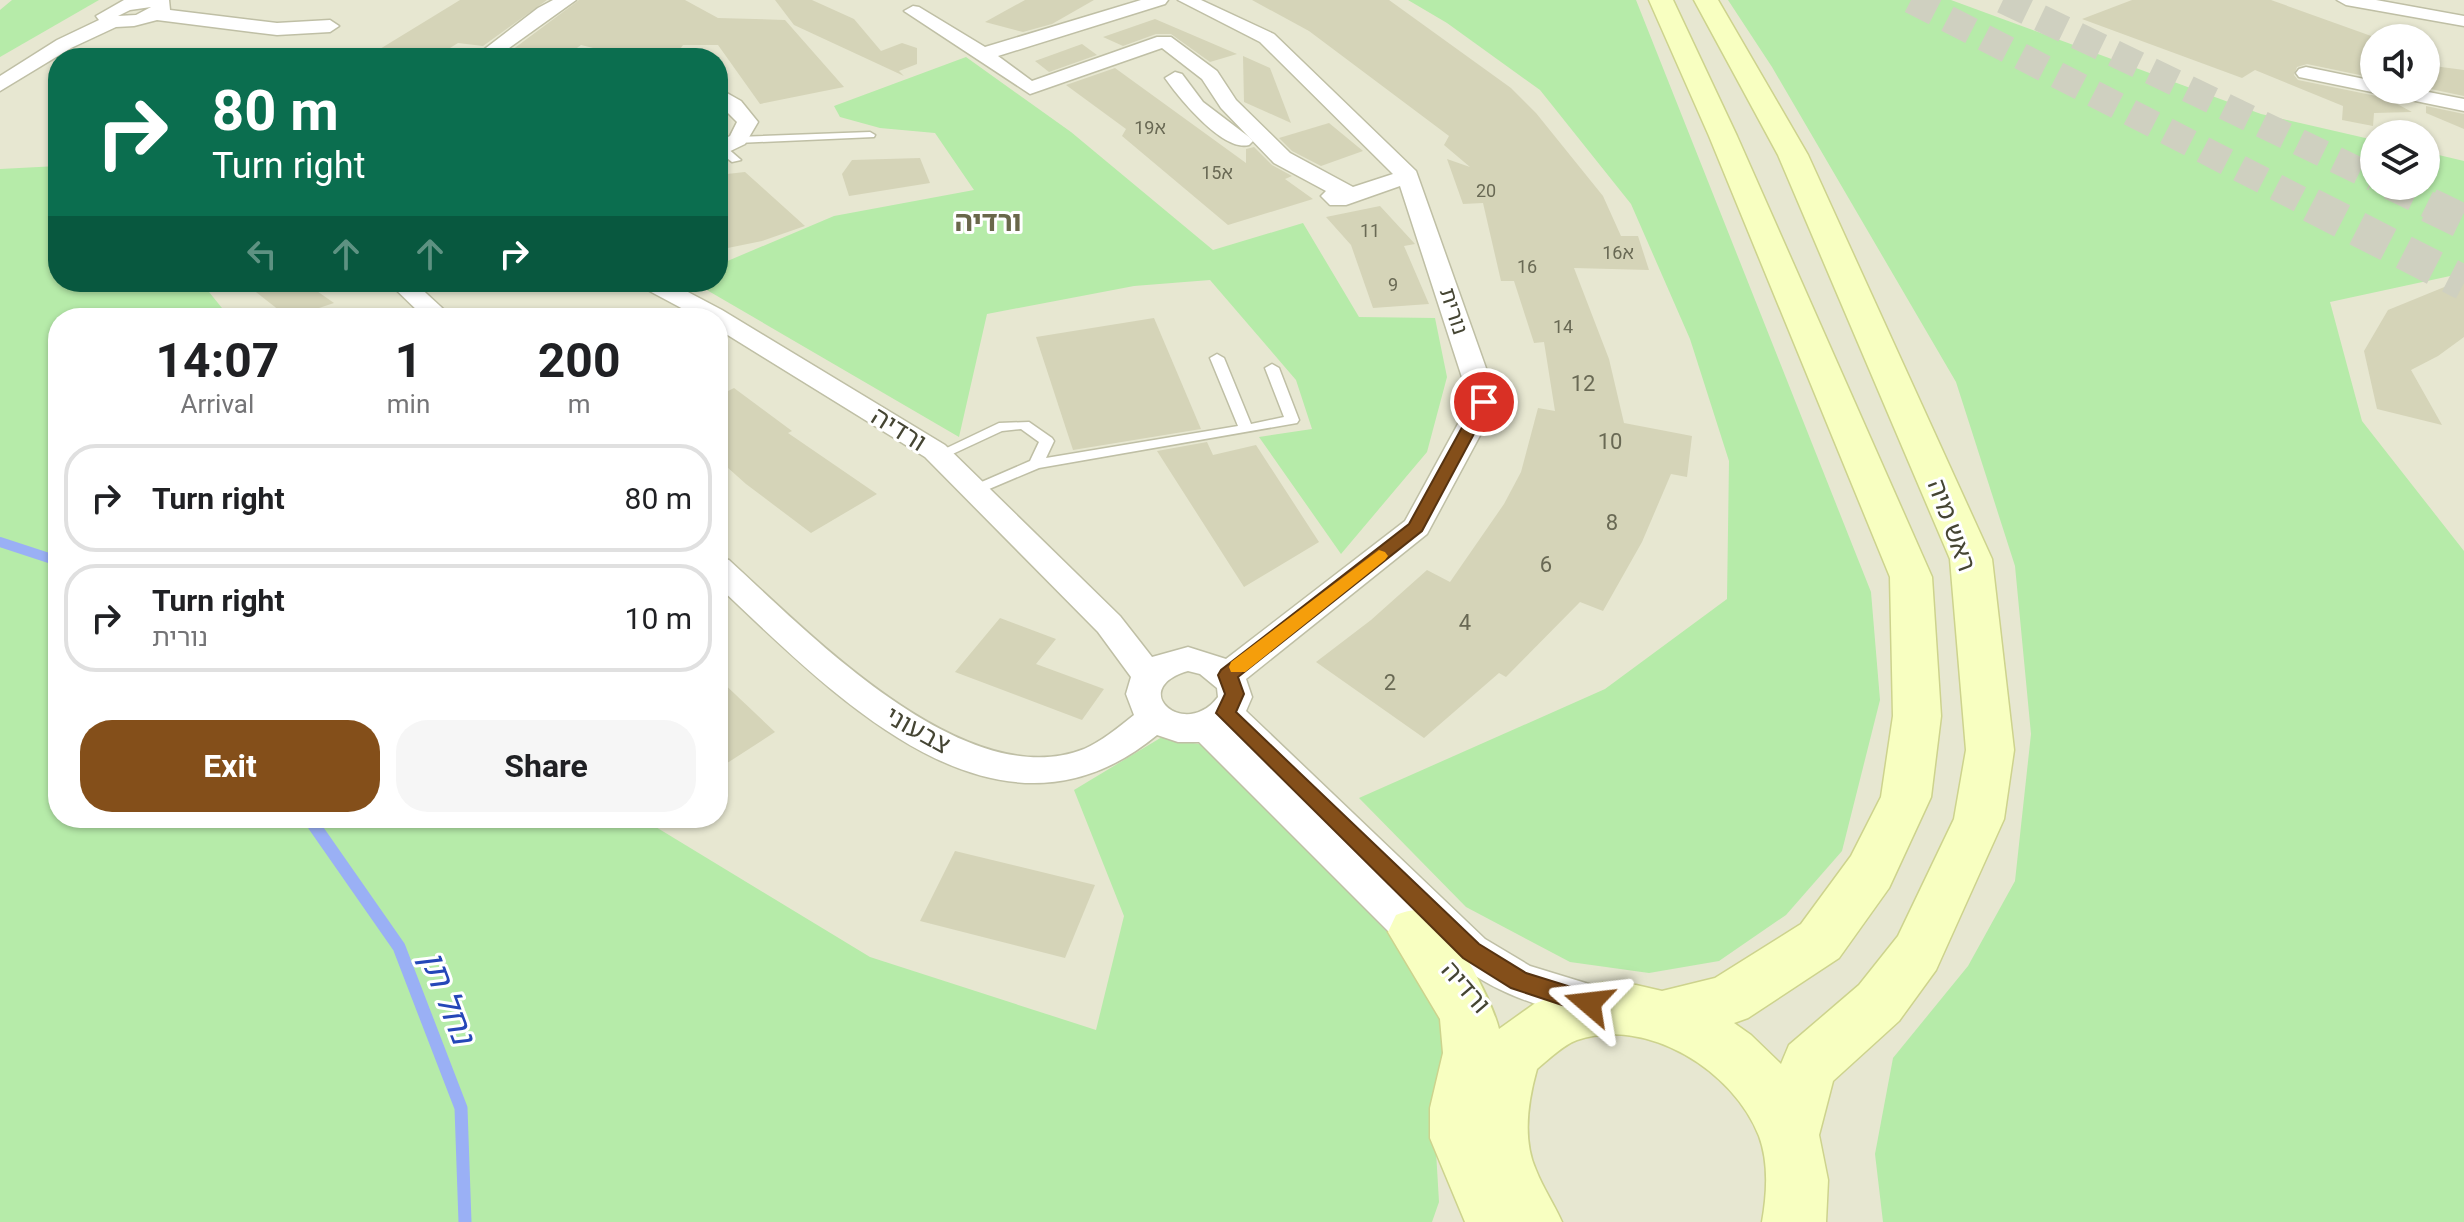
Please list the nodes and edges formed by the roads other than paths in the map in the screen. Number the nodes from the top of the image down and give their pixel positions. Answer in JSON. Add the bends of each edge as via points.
{"nodes":[{"id":1,"x":567,"y":0,"type":"edge"},
{"id":2,"x":1159,"y":0,"type":"edge"},
{"id":3,"x":1187,"y":0,"type":"edge"},
{"id":4,"x":1661,"y":0,"type":"edge"},
{"id":5,"x":1706,"y":0,"type":"edge"},
{"id":6,"x":2346,"y":0,"type":"edge"},
{"id":7,"x":157,"y":5,"type":"edge"},
{"id":8,"x":913,"y":11,"type":"dead end"},
{"id":9,"x":2464,"y":21,"type":"edge"},
{"id":10,"x":330,"y":26,"type":"dead end"},
{"id":11,"x":58,"y":48,"type":"edge"},
{"id":12,"x":496,"y":48,"type":"edge"},
{"id":13,"x":48,"y":54,"type":"edge"},
{"id":14,"x":983,"y":54,"type":"junction"},
{"id":15,"x":2306,"y":73,"type":"dead end"},
{"id":16,"x":1175,"y":78,"type":"dead end"},
{"id":17,"x":2360,"y":84,"type":"edge"},
{"id":18,"x":0,"y":85,"type":"edge"},
{"id":19,"x":2440,"y":100,"type":"edge"},
{"id":20,"x":728,"y":101,"type":"edge"},
{"id":21,"x":2464,"y":105,"type":"edge"},
{"id":22,"x":870,"y":135,"type":"dead end"},
{"id":23,"x":728,"y":150,"type":"edge"},
{"id":24,"x":1408,"y":176,"type":"junction"},
{"id":25,"x":1351,"y":195,"type":"junction"},
{"id":26,"x":411,"y":292,"type":"edge"},
{"id":27,"x":670,"y":292,"type":"edge"},
{"id":28,"x":429,"y":308,"type":"edge"},
{"id":29,"x":700,"y":308,"type":"edge"},
{"id":30,"x":728,"y":324,"type":"edge"},
{"id":31,"x":1217,"y":358,"type":"dead end"},
{"id":32,"x":1272,"y":368,"type":"dead end"},
{"id":33,"x":1246,"y":429,"type":"junction"},
{"id":34,"x":939,"y":455,"type":"junction"},
{"id":35,"x":1036,"y":464,"type":"junction"},
{"id":36,"x":975,"y":490,"type":"junction"},
{"id":37,"x":728,"y":577,"type":"edge"},
{"id":38,"x":1160,"y":668,"type":"junction"},
{"id":39,"x":1228,"y":675,"type":"junction"},
{"id":40,"x":1154,"y":718,"type":"junction"},
{"id":41,"x":1215,"y":720,"type":"junction"},
{"id":42,"x":1415,"y":932,"type":"junction"},
{"id":43,"x":1638,"y":1013,"type":"junction"},
{"id":44,"x":1513,"y":1053,"type":"junction"},
{"id":45,"x":1789,"y":1135,"type":"junction"},
{"id":46,"x":1510,"y":1216,"type":"edge"},
{"id":47,"x":1794,"y":1222,"type":"edge"}],
"edges":[{"from":1,"to":12,"type":"street"},
{"from":2,"to":14,"type":"street"},
{"from":3,"to":24,"type":"street","name":"נורית","via":[[1267,38]]},
{"from":4,"to":43,"type":"street","via":[[1911,577],[1917,716],[1906,797],[1870,872],[1820,941],[1728,1000]]},
{"from":5,"to":45,"type":"street","name":"ראש מיה","via":[[1793,155],[1971,559],[1990,750],[1979,819],[1917,953],[1879,1003],[1810,1064]]},
{"from":6,"to":9,"type":"street"},
{"from":7,"to":10,"type":"street","via":[[277,29]]},
{"from":7,"to":11,"type":"street","via":[[135,20],[113,21]]},
{"from":8,"to":14,"type":"street"},
{"from":13,"to":18,"type":"street"},
{"from":14,"to":25,"type":"street","via":[[1030,88],[1164,41],[1210,75],[1228,104],[1282,158]]},
{"from":15,"to":17,"type":"street"},
{"from":16,"to":25,"type":"street","via":[[1196,106],[1266,160],[1338,200]]},
{"from":19,"to":21,"type":"street"},
{"from":20,"to":23,"type":"street","via":[[748,122]]},
{"from":22,"to":23,"type":"lane"},
{"from":24,"to":25,"type":"street"},
{"from":24,"to":39,"type":"street","name":"נורית","via":[[1484,402],[1416,527]]},
{"from":26,"to":28,"type":"street"},
{"from":27,"to":29,"type":"street","name":"ורדיה"},
{"from":30,"to":34,"type":"street","name":"ורדיה"},
{"from":31,"to":33,"type":"lane"},
{"from":32,"to":33,"type":"lane","via":[[1292,420]]},
{"from":33,"to":35,"type":"lane"},
{"from":34,"to":35,"type":"lane","via":[[999,427],[1024,425],[1047,441]]},
{"from":34,"to":36,"type":"street","name":"ורדיה"},
{"from":35,"to":36,"type":"lane"},
{"from":36,"to":38,"type":"street","name":"ורדיה"},
{"from":37,"to":40,"type":"street","name":"צבעוני","via":[[861,696],[921,737],[997,767],[1036,771],[1082,764],[1115,748]]},
{"from":38,"to":39,"type":"street","via":[[1203,660]]},
{"from":38,"to":40,"type":"street","via":[[1142,697]]},
{"from":39,"to":41,"type":"street","via":[[1234,694]]},
{"from":40,"to":41,"type":"street","via":[[1178,728]]},
{"from":41,"to":42,"type":"street","name":"ורדיה"},
{"from":41,"to":43,"type":"street","name":"ורדיה","via":[[1471,951],[1519,981]]},
{"from":42,"to":44,"type":"street","name":"ורדיה","via":[[1490,1013]]},
{"from":42,"to":46,"type":"street","via":[[1468,1012],[1472,1053],[1459,1129],[1463,1146]]},
{"from":43,"to":44,"type":"street","via":[[1568,1017]]},
{"from":43,"to":45,"type":"street","via":[[1702,1034],[1739,1061],[1768,1095]]},
{"from":44,"to":46,"type":"street","via":[[1495,1115]]},
{"from":45,"to":47,"type":"street","via":[[1797,1165]]}]}
